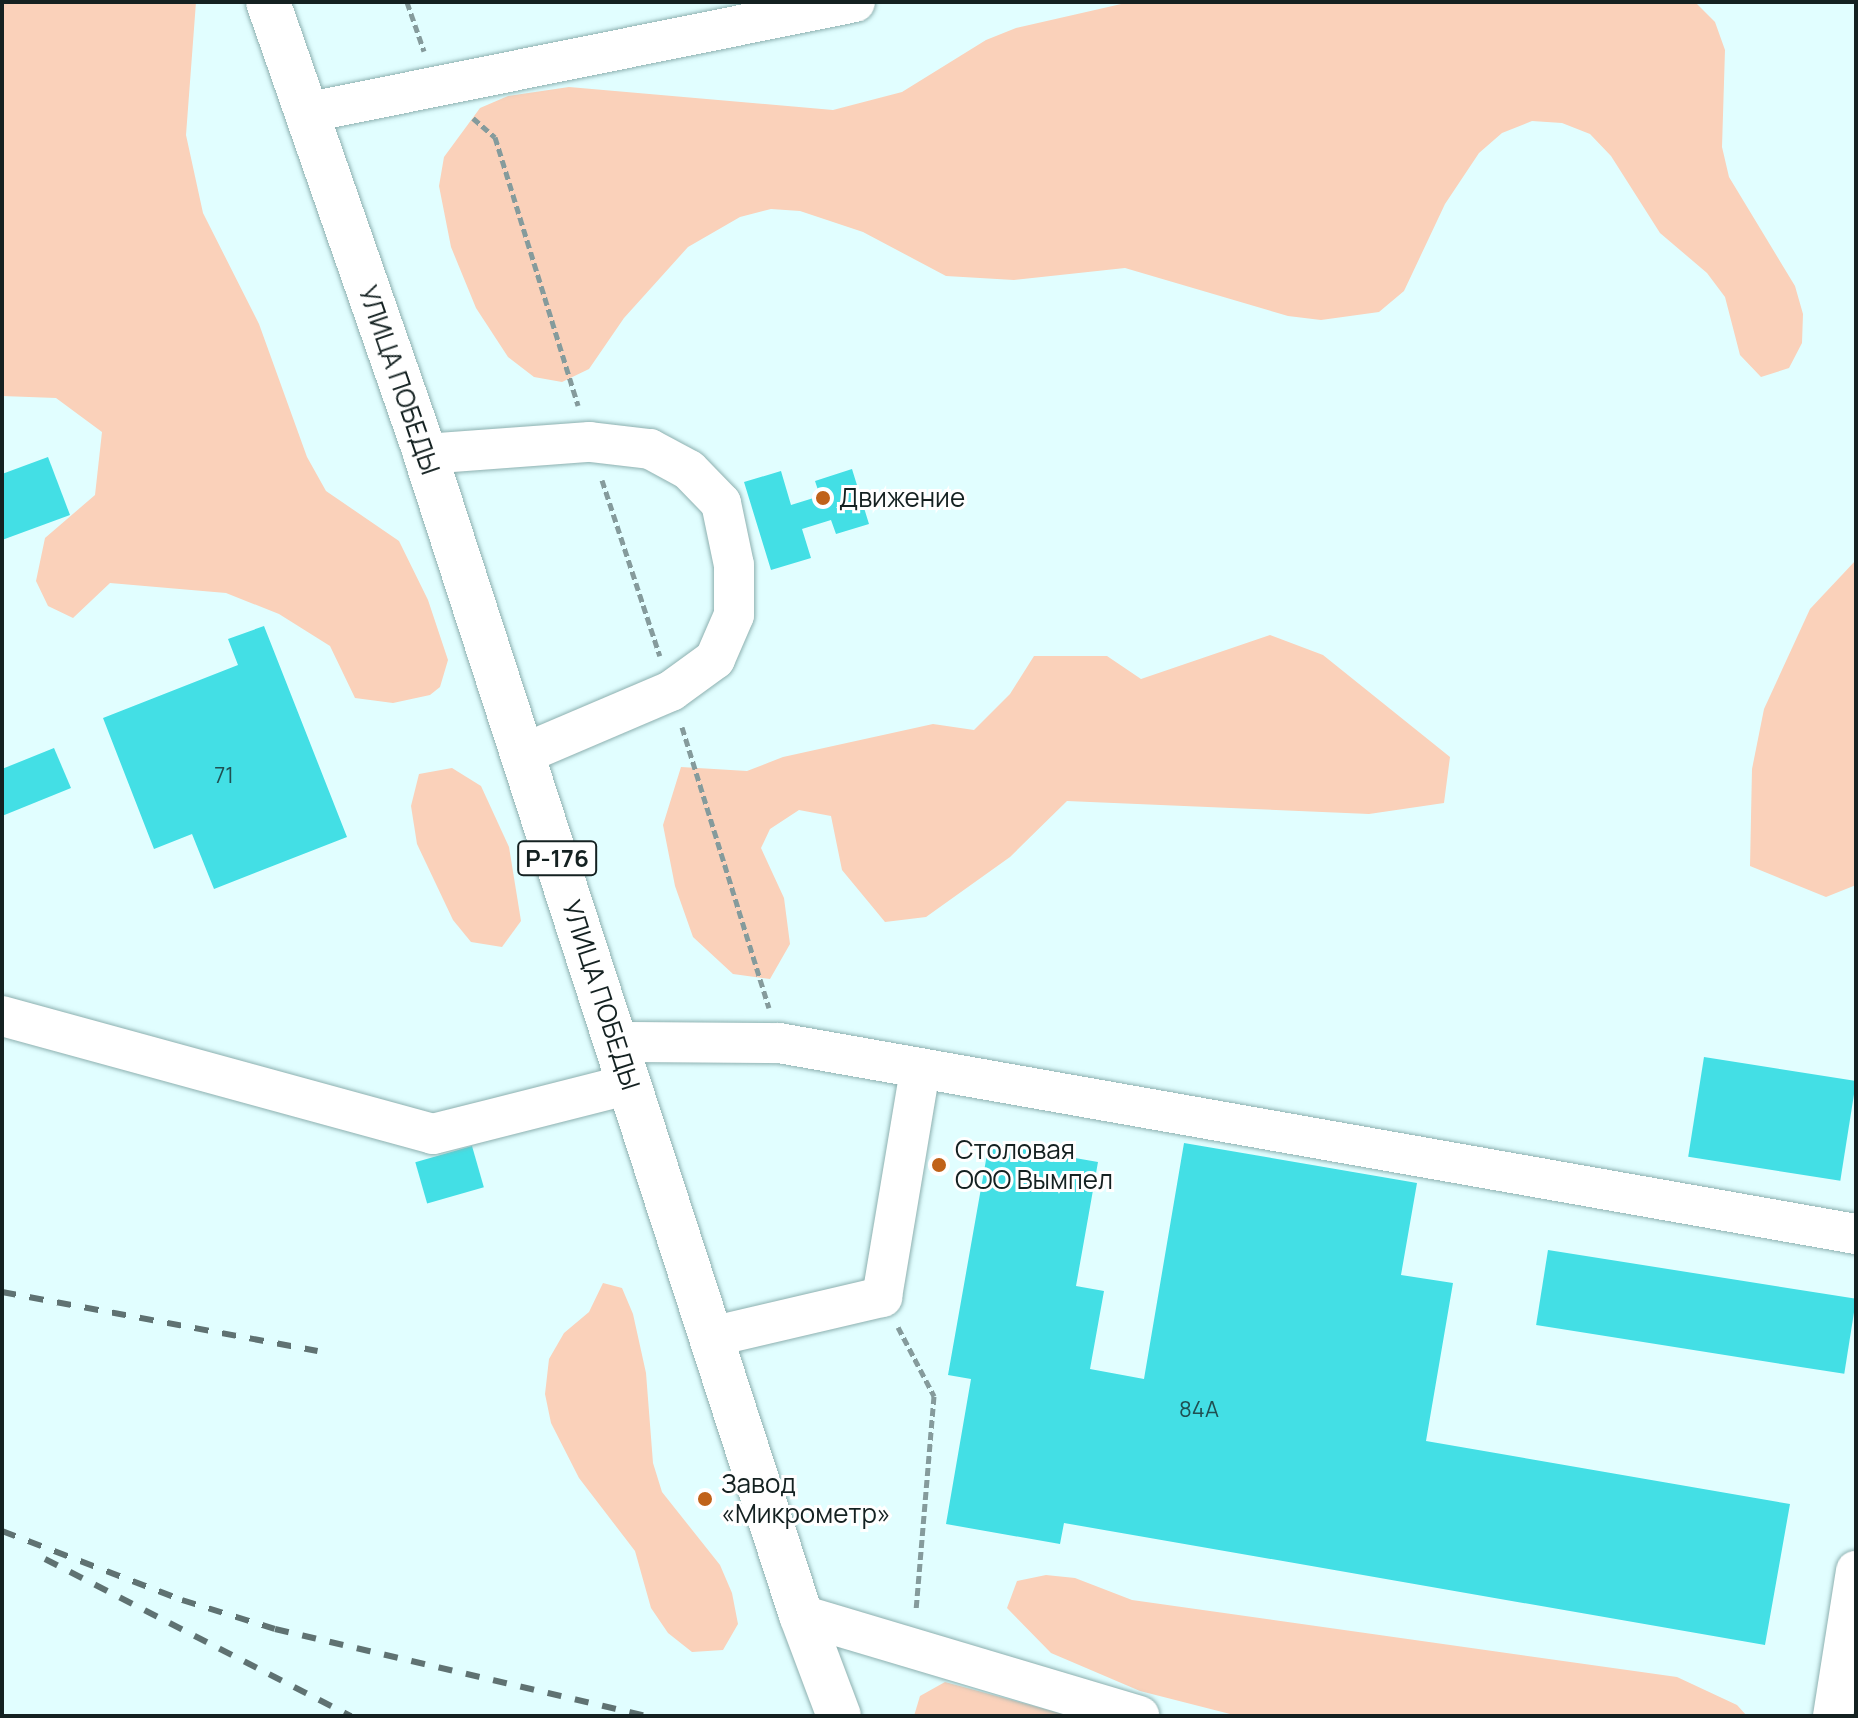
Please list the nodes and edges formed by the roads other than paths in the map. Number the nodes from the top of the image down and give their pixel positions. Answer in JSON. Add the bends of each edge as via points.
{"nodes":[{"id":1,"x":268,"y":2,"type":"edge"},
{"id":2,"x":855,"y":2,"type":"edge"},
{"id":3,"x":305,"y":113,"type":"junction"},
{"id":4,"x":425,"y":454,"type":"junction"},
{"id":5,"x":523,"y":754,"type":"junction"},
{"id":6,"x":2,"y":1016,"type":"edge"},
{"id":7,"x":616,"y":1042,"type":"junction"},
{"id":8,"x":920,"y":1069,"type":"junction"},
{"id":9,"x":630,"y":1084,"type":"junction"},
{"id":10,"x":1856,"y":1234,"type":"edge"},
{"id":11,"x":711,"y":1337,"type":"junction"},
{"id":12,"x":1856,"y":1571,"type":"edge"},
{"id":13,"x":801,"y":1615,"type":"junction"},
{"id":14,"x":839,"y":1716,"type":"edge"},
{"id":15,"x":1139,"y":1716,"type":"edge"},
{"id":16,"x":1833,"y":1716,"type":"edge"}],
"edges":[{"from":1,"to":3,"type":"highway","name":"УЛИЦА ПОБЕДЫ","number":"Р-176"},
{"from":2,"to":3,"type":"street"},
{"from":3,"to":4,"type":"highway","name":"УЛИЦА ПОБЕДЫ","number":"Р-176"},
{"from":4,"to":5,"type":"highway","name":"УЛИЦА ПОБЕДЫ","number":"Р-176"},
{"from":4,"to":5,"type":"street","via":[[590,442],[650,449],[689,470],[721,503],[734,565],[734,615],[715,659],[671,691]]},
{"from":5,"to":7,"type":"highway","name":"УЛИЦА ПОБЕДЫ","number":"Р-176"},
{"from":6,"to":9,"type":"street","via":[[433,1134]]},
{"from":7,"to":8,"type":"street","via":[[779,1043]]},
{"from":7,"to":9,"type":"highway","name":"УЛИЦА ПОБЕДЫ","number":"Р-176"},
{"from":8,"to":10,"type":"street"},
{"from":8,"to":11,"type":"street","via":[[882,1297]]},
{"from":9,"to":11,"type":"highway","name":"УЛИЦА ПОБЕДЫ","number":"Р-176"},
{"from":11,"to":13,"type":"highway","name":"УЛИЦА ПОБЕДЫ","number":"Р-176"},
{"from":12,"to":16,"type":"street"},
{"from":13,"to":14,"type":"highway","name":"УЛИЦА ПОБЕДЫ","number":"Р-176"},
{"from":13,"to":15,"type":"street"}]}
